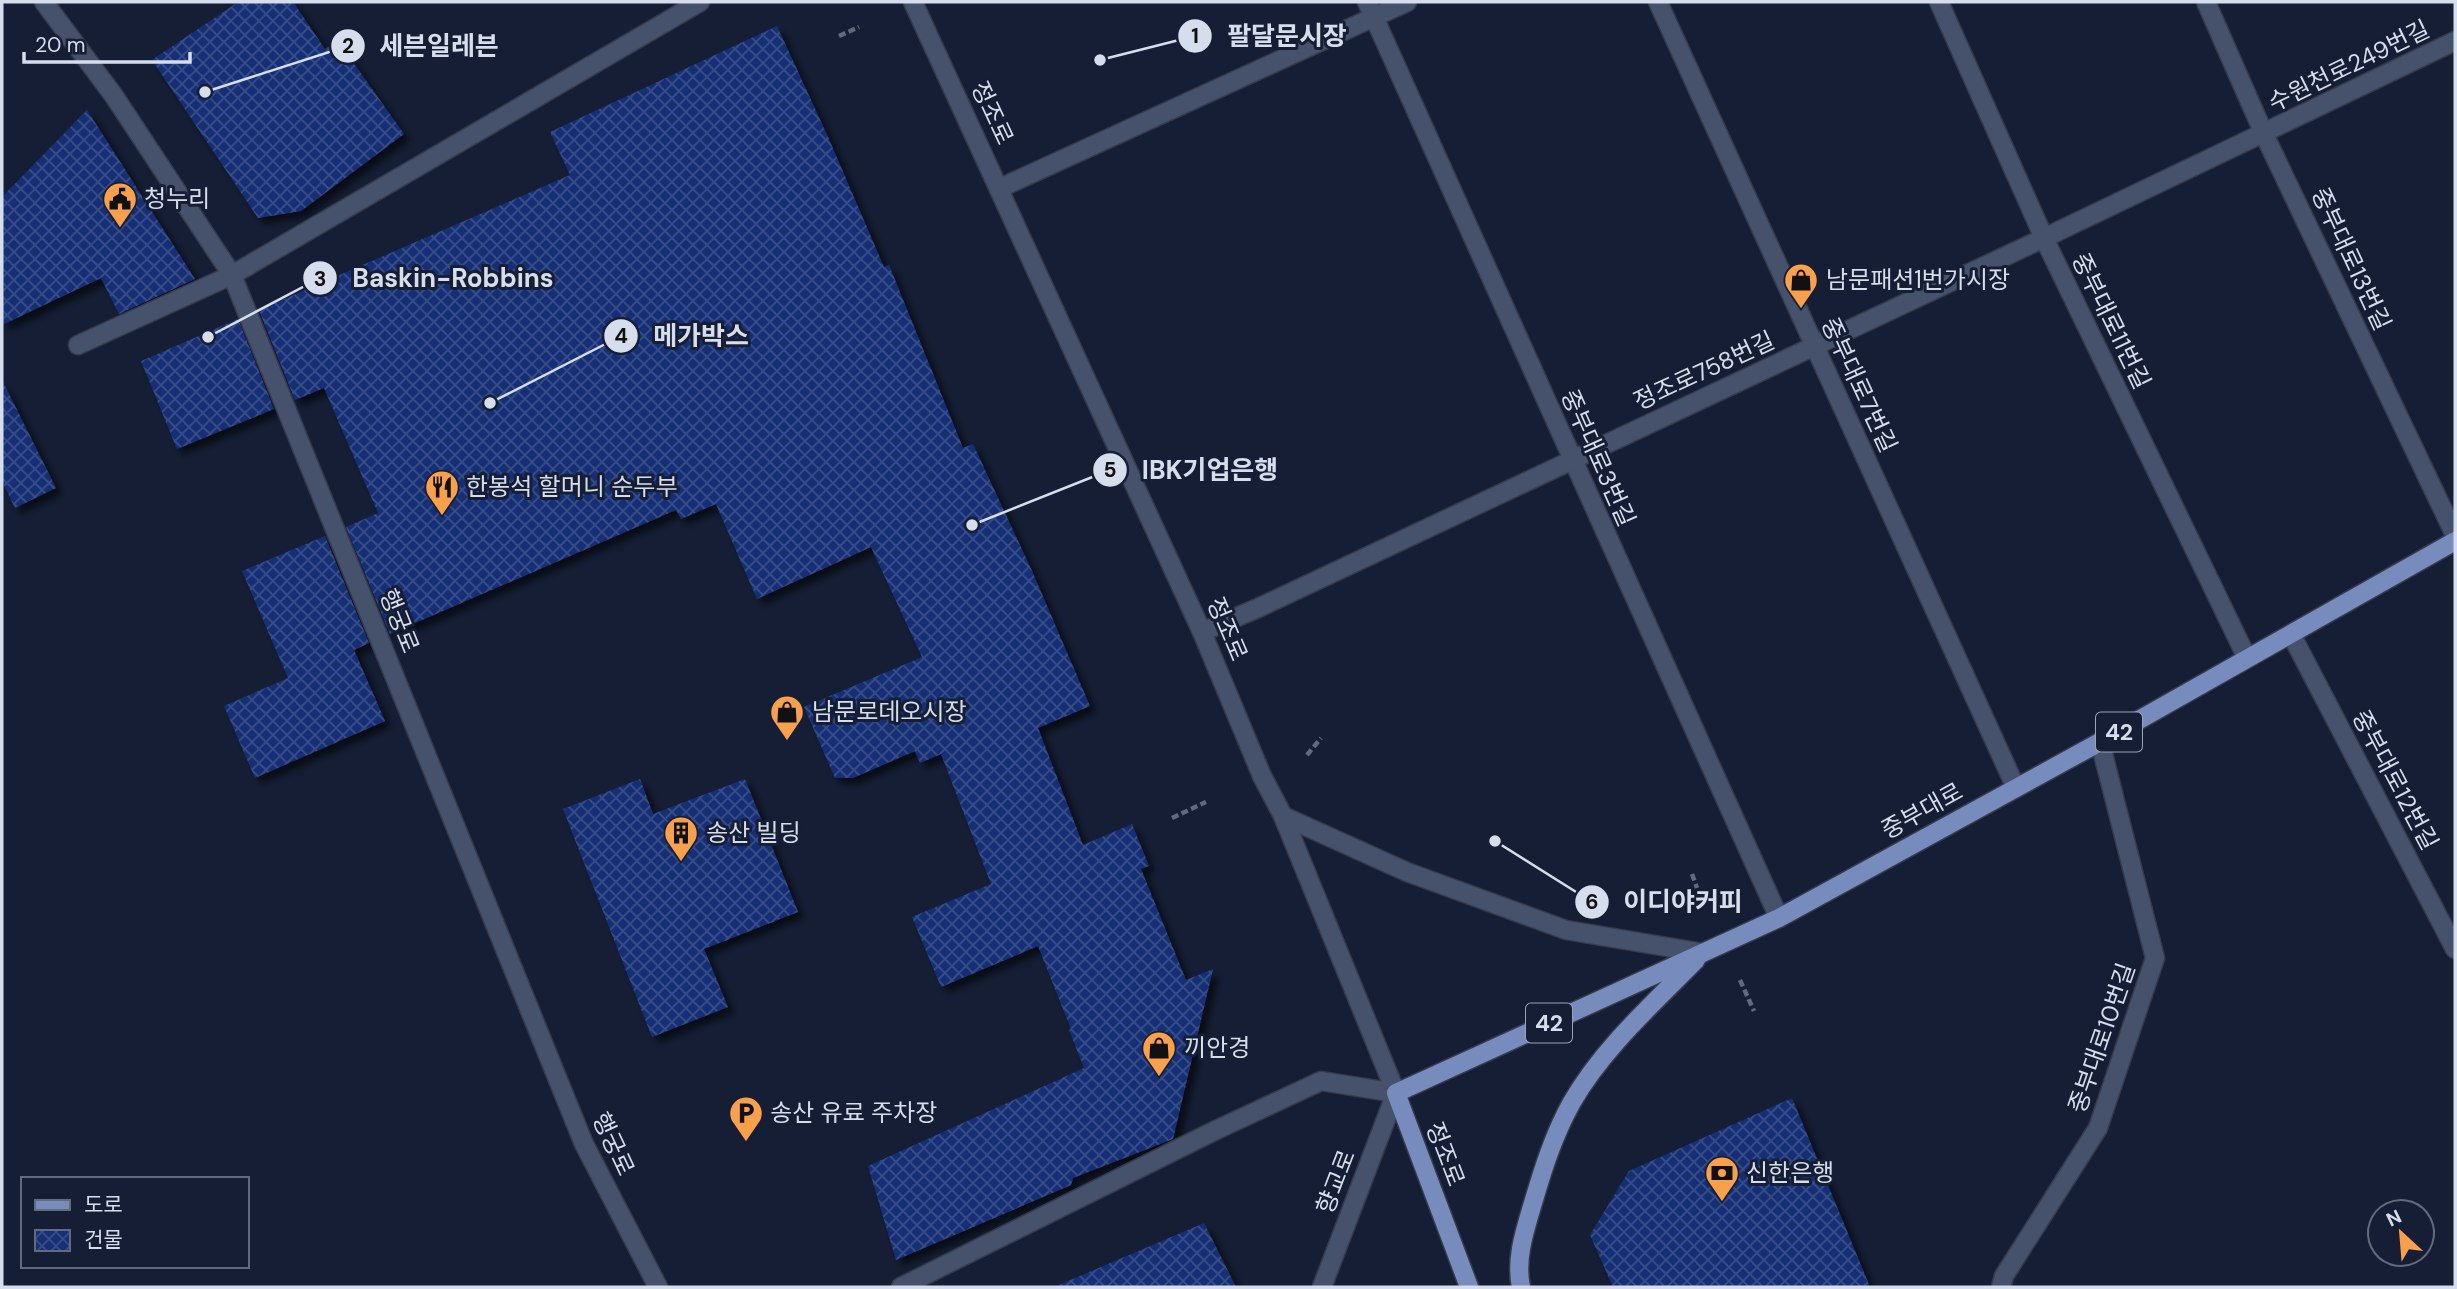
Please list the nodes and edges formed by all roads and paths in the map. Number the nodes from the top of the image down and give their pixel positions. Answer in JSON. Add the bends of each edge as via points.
{"nodes":[{"id":1,"x":44,"y":2,"type":"edge"},
{"id":2,"x":700,"y":2,"type":"edge"},
{"id":3,"x":913,"y":2,"type":"edge"},
{"id":4,"x":1407,"y":2,"type":"edge"},
{"id":5,"x":1658,"y":2,"type":"edge"},
{"id":6,"x":1939,"y":2,"type":"edge"},
{"id":7,"x":2206,"y":2,"type":"edge"},
{"id":8,"x":1370,"y":9,"type":"edge"},
{"id":9,"x":859,"y":27,"type":"dead end"},
{"id":10,"x":839,"y":36,"type":"dead end"},
{"id":11,"x":2455,"y":41,"type":"edge"},
{"id":12,"x":2264,"y":134,"type":"junction"},
{"id":13,"x":1000,"y":188,"type":"junction"},
{"id":14,"x":2044,"y":238,"type":"junction"},
{"id":15,"x":232,"y":275,"type":"junction"},
{"id":16,"x":78,"y":345,"type":"dead end"},
{"id":17,"x":1815,"y":346,"type":"junction"},
{"id":18,"x":1572,"y":460,"type":"junction"},
{"id":19,"x":2455,"y":535,"type":"edge"},
{"id":20,"x":2455,"y":541,"type":"edge"},
{"id":21,"x":1202,"y":632,"type":"junction"},
{"id":22,"x":2291,"y":634,"type":"junction"},
{"id":23,"x":2247,"y":659,"type":"junction"},
{"id":24,"x":1321,"y":738,"type":"dead end"},
{"id":25,"x":2100,"y":742,"type":"junction"},
{"id":26,"x":1307,"y":755,"type":"dead end"},
{"id":27,"x":2016,"y":788,"type":"junction"},
{"id":28,"x":1206,"y":802,"type":"dead end"},
{"id":29,"x":1283,"y":816,"type":"junction"},
{"id":30,"x":1172,"y":818,"type":"dead end"},
{"id":31,"x":1692,"y":874,"type":"dead end"},
{"id":32,"x":1698,"y":888,"type":"dead end"},
{"id":33,"x":1779,"y":918,"type":"junction"},
{"id":34,"x":2455,"y":948,"type":"edge"},
{"id":35,"x":1703,"y":953,"type":"junction"},
{"id":36,"x":1740,"y":980,"type":"dead end"},
{"id":37,"x":1754,"y":1010,"type":"dead end"},
{"id":38,"x":1396,"y":1093,"type":"junction"},
{"id":39,"x":658,"y":1287,"type":"edge"},
{"id":40,"x":901,"y":1287,"type":"edge"},
{"id":41,"x":1322,"y":1287,"type":"edge"},
{"id":42,"x":1469,"y":1287,"type":"edge"},
{"id":43,"x":1521,"y":1287,"type":"edge"},
{"id":44,"x":2001,"y":1287,"type":"edge"}],
"edges":[{"from":1,"to":15,"type":"street","name":"행궁로","via":[[114,96]]},
{"from":2,"to":15,"type":"street"},
{"from":3,"to":13,"type":"street","name":"정조로"},
{"from":4,"to":8,"type":"street"},
{"from":5,"to":17,"type":"street","name":"중부대로7번길"},
{"from":6,"to":14,"type":"street","name":"중부대로11번길"},
{"from":7,"to":12,"type":"street","name":"중부대로13번길"},
{"from":8,"to":13,"type":"street"},
{"from":8,"to":18,"type":"street","name":"중부대로3번길"},
{"from":9,"to":10,"type":"path"},
{"from":11,"to":12,"type":"street","name":"수원천로249번길"},
{"from":12,"to":14,"type":"street","name":"정조로758번길"},
{"from":12,"to":19,"type":"street","name":"중부대로13번길"},
{"from":13,"to":21,"type":"street","name":"정조로"},
{"from":14,"to":17,"type":"street","name":"정조로758번길"},
{"from":14,"to":23,"type":"street","name":"중부대로11번길"},
{"from":15,"to":16,"type":"street"},
{"from":15,"to":39,"type":"street","name":"행궁로","via":[[584,1144]]},
{"from":17,"to":18,"type":"street","name":"정조로758번길"},
{"from":17,"to":27,"type":"street","name":"중부대로7번길"},
{"from":18,"to":21,"type":"street","name":"정조로758번길"},
{"from":18,"to":33,"type":"street","name":"중부대로3번길"},
{"from":20,"to":22,"type":"main road","name":"중부대로","number":"42"},
{"from":21,"to":29,"type":"street","name":"정조로"},
{"from":22,"to":23,"type":"main road","name":"중부대로","number":"42"},
{"from":22,"to":34,"type":"street","name":"중부대로12번길"},
{"from":23,"to":25,"type":"main road","name":"중부대로","number":"42"},
{"from":24,"to":26,"type":"path"},
{"from":25,"to":27,"type":"main road","name":"중부대로","number":"42"},
{"from":25,"to":44,"type":"street","name":"중부대로10번길","via":[[2155,958],[2098,1128]]},
{"from":27,"to":33,"type":"main road","name":"중부대로","number":"42"},
{"from":28,"to":30,"type":"path"},
{"from":29,"to":35,"type":"street","via":[[1407,872],[1566,930]]},
{"from":29,"to":38,"type":"street","name":"정조로"},
{"from":31,"to":32,"type":"path"},
{"from":33,"to":35,"type":"main road","name":"중부대로","number":"42"},
{"from":35,"to":38,"type":"main road","name":"중부대로","number":"42"},
{"from":35,"to":43,"type":"main road","via":[[1630,1028],[1573,1101],[1528,1218]]},
{"from":36,"to":37,"type":"path"},
{"from":38,"to":40,"type":"street","via":[[1321,1081]]},
{"from":38,"to":41,"type":"street","name":"향교로"},
{"from":38,"to":42,"type":"main road","name":"정조로"}]}
